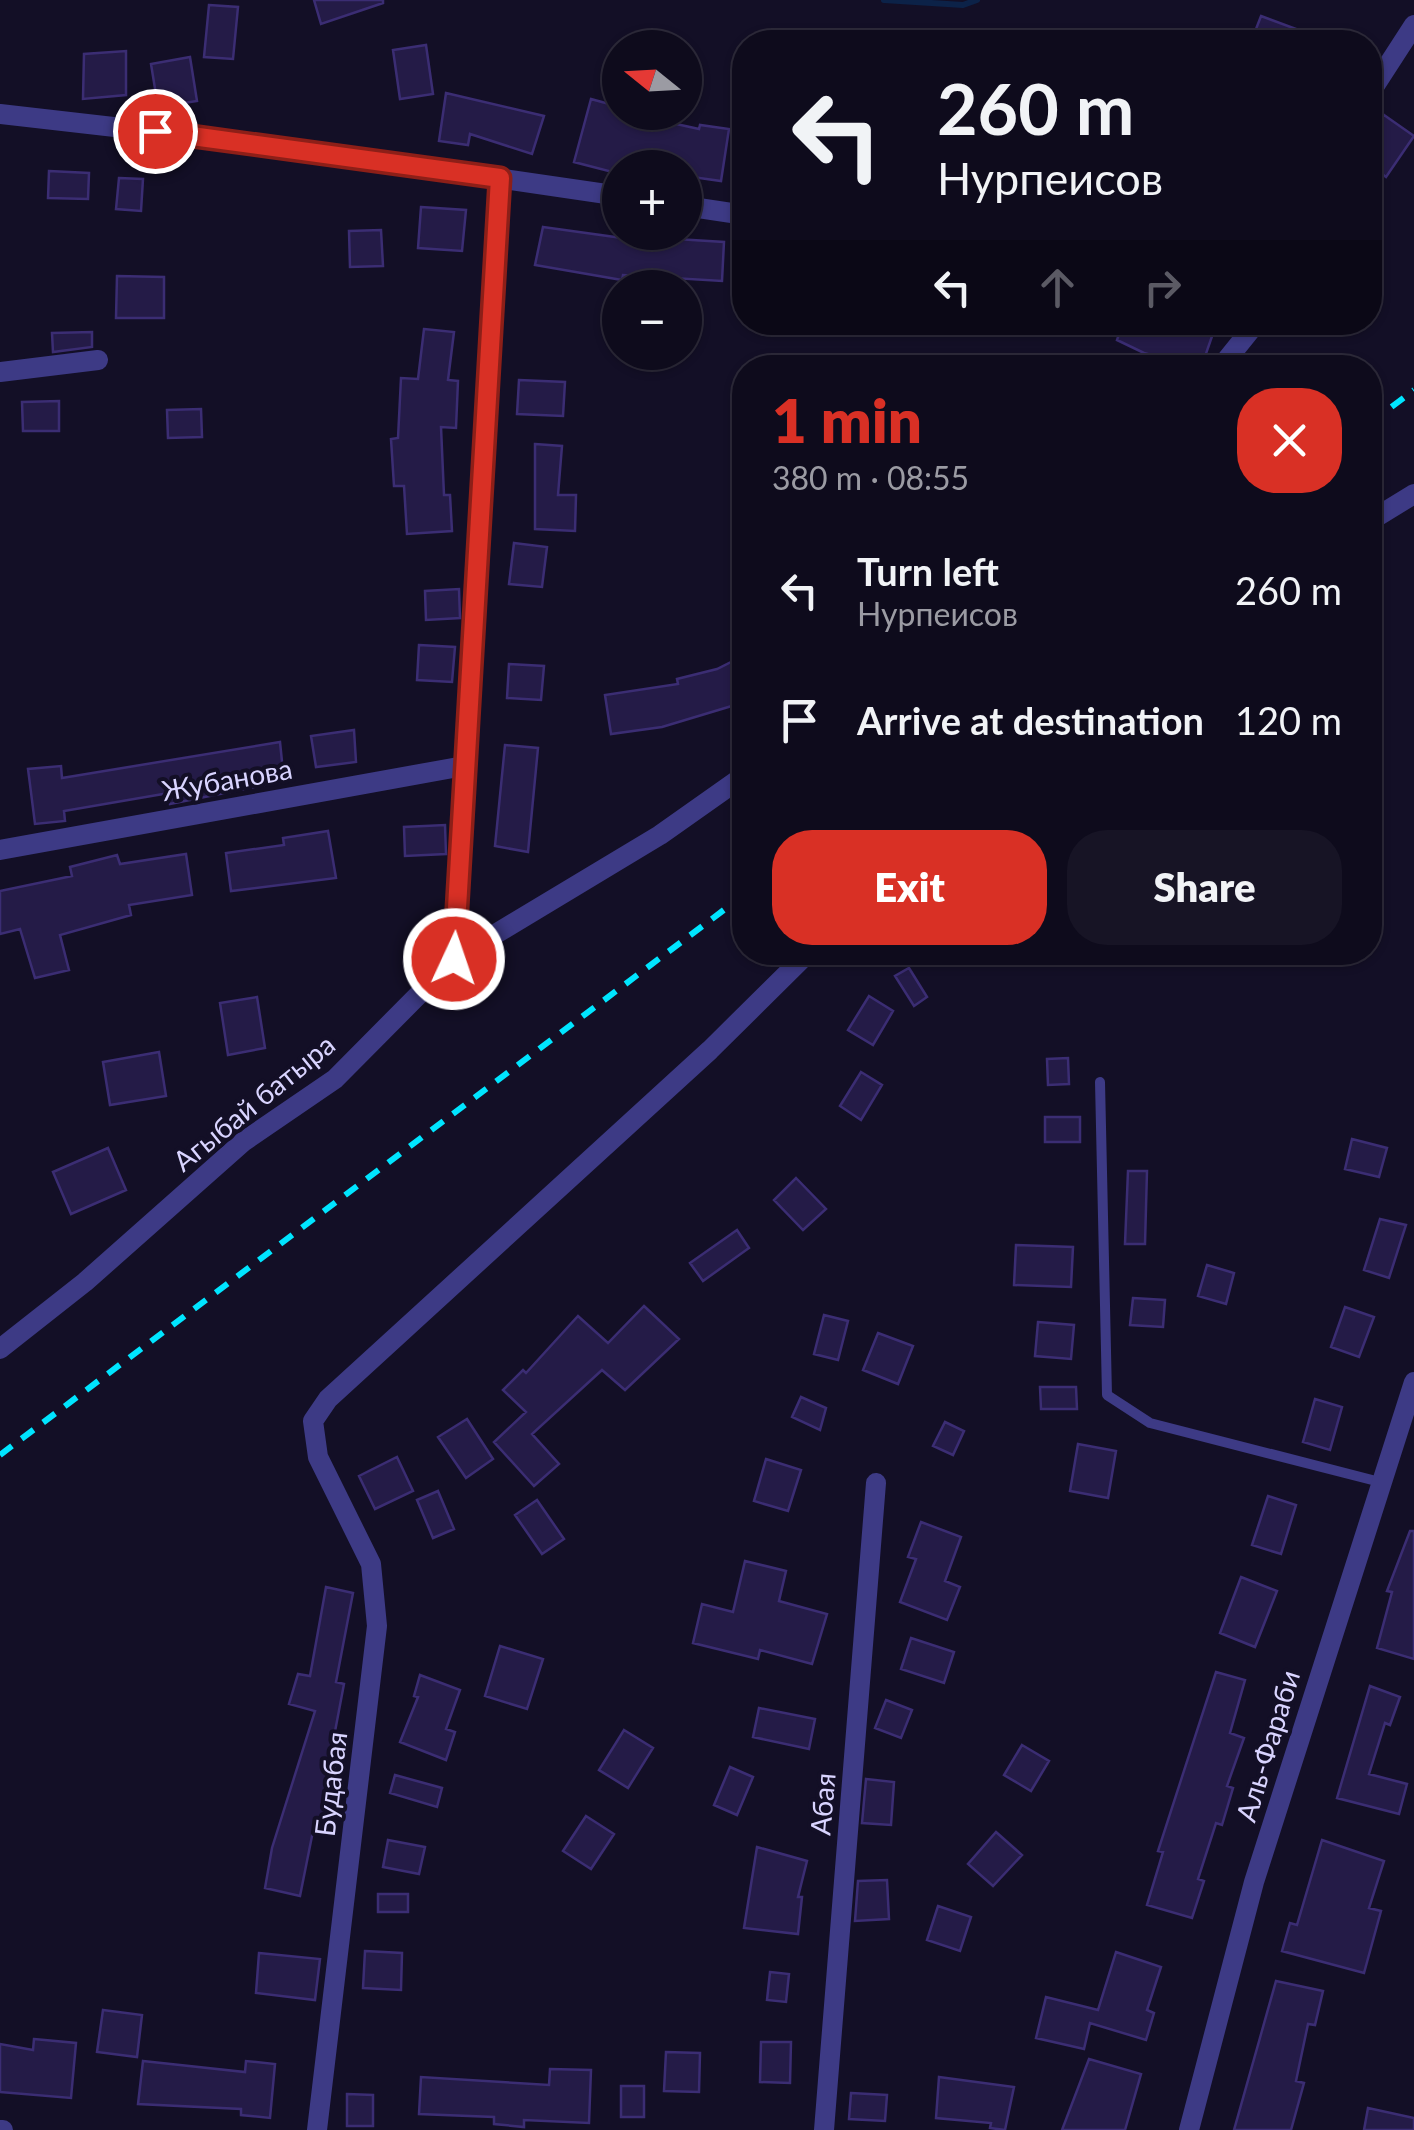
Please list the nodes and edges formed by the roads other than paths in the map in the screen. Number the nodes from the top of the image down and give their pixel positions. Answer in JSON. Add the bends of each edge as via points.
{"nodes":[{"id":1,"x":1414,"y":26,"type":"edge"},
{"id":2,"x":1382,"y":75,"type":"edge"},
{"id":3,"x":0,"y":114,"type":"edge"},
{"id":4,"x":500,"y":178,"type":"junction"},
{"id":5,"x":602,"y":193,"type":"edge"},
{"id":6,"x":702,"y":209,"type":"edge"},
{"id":7,"x":732,"y":213,"type":"edge"},
{"id":8,"x":1247,"y":335,"type":"edge"},
{"id":9,"x":1230,"y":355,"type":"edge"},
{"id":10,"x":98,"y":360,"type":"dead end"},
{"id":11,"x":0,"y":372,"type":"edge"},
{"id":12,"x":1414,"y":494,"type":"edge"},
{"id":13,"x":1382,"y":514,"type":"edge"},
{"id":14,"x":464,"y":766,"type":"junction"},
{"id":15,"x":732,"y":784,"type":"edge"},
{"id":16,"x":0,"y":850,"type":"edge"},
{"id":17,"x":454,"y":959,"type":"junction"},
{"id":18,"x":796,"y":965,"type":"edge"},
{"id":19,"x":1100,"y":1082,"type":"dead end"},
{"id":20,"x":0,"y":1349,"type":"edge"},
{"id":21,"x":1414,"y":1382,"type":"edge"},
{"id":22,"x":1380,"y":1482,"type":"junction"},
{"id":23,"x":876,"y":1483,"type":"dead end"},
{"id":24,"x":317,"y":2130,"type":"edge"},
{"id":25,"x":824,"y":2130,"type":"edge"},
{"id":26,"x":1189,"y":2130,"type":"edge"}],
"edges":[{"from":1,"to":2,"type":"street"},
{"from":3,"to":4,"type":"street"},
{"from":4,"to":5,"type":"street"},
{"from":4,"to":14,"type":"street"},
{"from":6,"to":7,"type":"street"},
{"from":8,"to":9,"type":"street"},
{"from":10,"to":11,"type":"street"},
{"from":12,"to":13,"type":"street"},
{"from":14,"to":16,"type":"street","name":"Жубанова"},
{"from":14,"to":17,"type":"street"},
{"from":15,"to":17,"type":"street","name":"Агыбай батыра"},
{"from":17,"to":20,"type":"street","name":"Агыбай батыра","via":[[334,1078],[243,1142]]},
{"from":18,"to":24,"type":"street","name":"Будабая","via":[[328,1399],[313,1421],[318,1457],[371,1564],[378,1626]]},
{"from":19,"to":22,"type":"lane","via":[[1107,1395],[1150,1423]]},
{"from":21,"to":22,"type":"street","name":"Аль-Фараби"},
{"from":22,"to":26,"type":"street","name":"Аль-Фараби","via":[[1254,1882]]},
{"from":23,"to":25,"type":"street","name":"Абая"}]}
